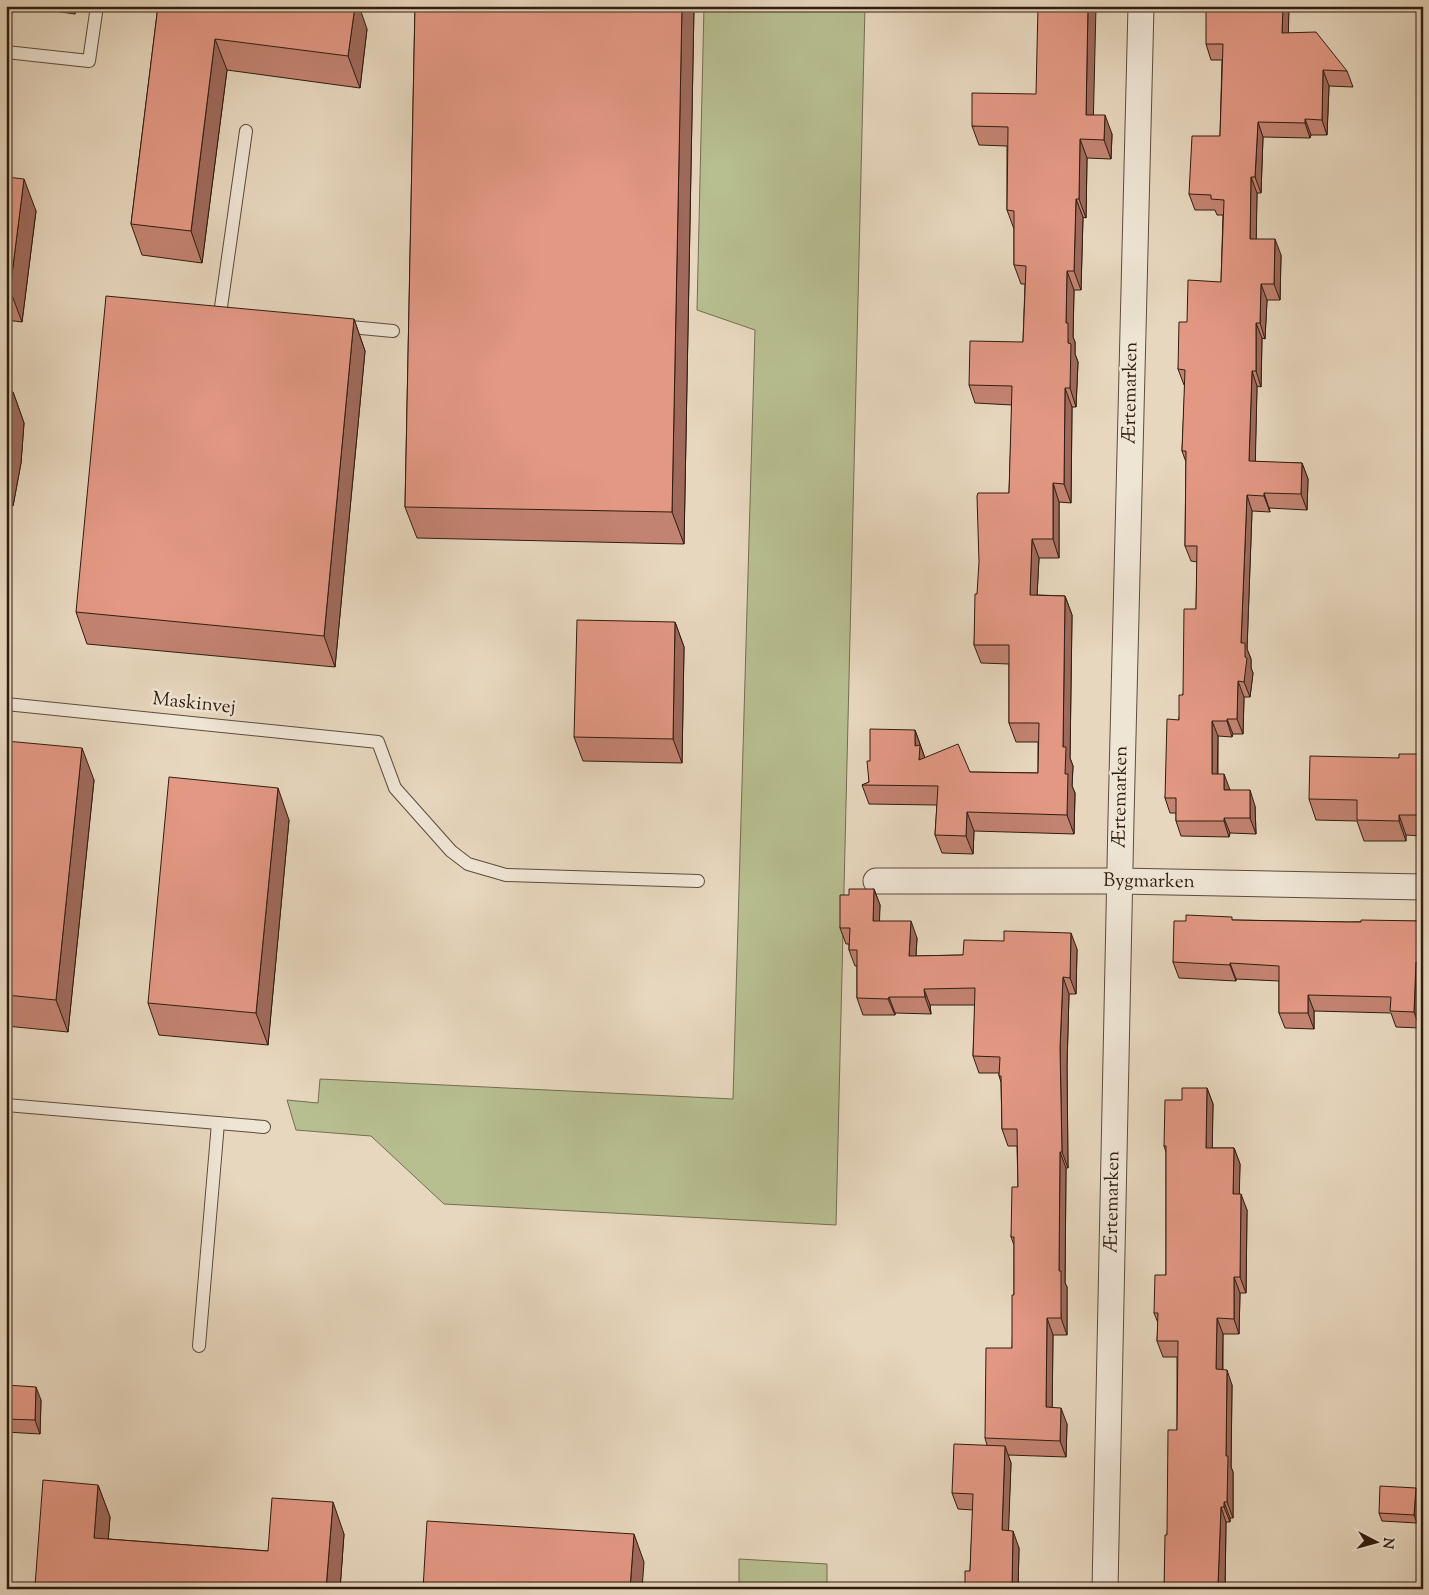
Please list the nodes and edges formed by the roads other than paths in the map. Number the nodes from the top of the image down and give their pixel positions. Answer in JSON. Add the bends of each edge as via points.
{"nodes":[{"id":1,"x":97,"y":6,"type":"edge"},
{"id":2,"x":1141,"y":6,"type":"edge"},
{"id":3,"x":6,"y":52,"type":"edge"},
{"id":4,"x":246,"y":130,"type":"dead end"},
{"id":5,"x":220,"y":314,"type":"edge"},
{"id":6,"x":325,"y":324,"type":"edge"},
{"id":7,"x":392,"y":331,"type":"dead end"},
{"id":8,"x":6,"y":704,"type":"edge"},
{"id":9,"x":698,"y":881,"type":"dead end"},
{"id":10,"x":876,"y":881,"type":"dead end"},
{"id":11,"x":1119,"y":881,"type":"junction"},
{"id":12,"x":1423,"y":887,"type":"edge"},
{"id":13,"x":6,"y":1105,"type":"edge"},
{"id":14,"x":218,"y":1123,"type":"junction"},
{"id":15,"x":264,"y":1127,"type":"dead end"},
{"id":16,"x":199,"y":1346,"type":"dead end"},
{"id":17,"x":1105,"y":1589,"type":"edge"}],
"edges":[{"from":1,"to":3,"type":"lane","via":[[88,61]]},
{"from":2,"to":11,"type":"street","name":"Ærtemarken"},
{"from":4,"to":5,"type":"lane"},
{"from":6,"to":7,"type":"lane"},
{"from":8,"to":9,"type":"lane","name":"Maskinvej","via":[[378,742],[395,788],[451,851],[468,864],[506,875]]},
{"from":10,"to":11,"type":"street","name":"Bygmarken"},
{"from":11,"to":12,"type":"street","name":"Bygmarken"},
{"from":11,"to":17,"type":"street","name":"Ærtemarken"},
{"from":13,"to":14,"type":"lane"},
{"from":14,"to":15,"type":"lane"},
{"from":14,"to":16,"type":"lane"}]}
